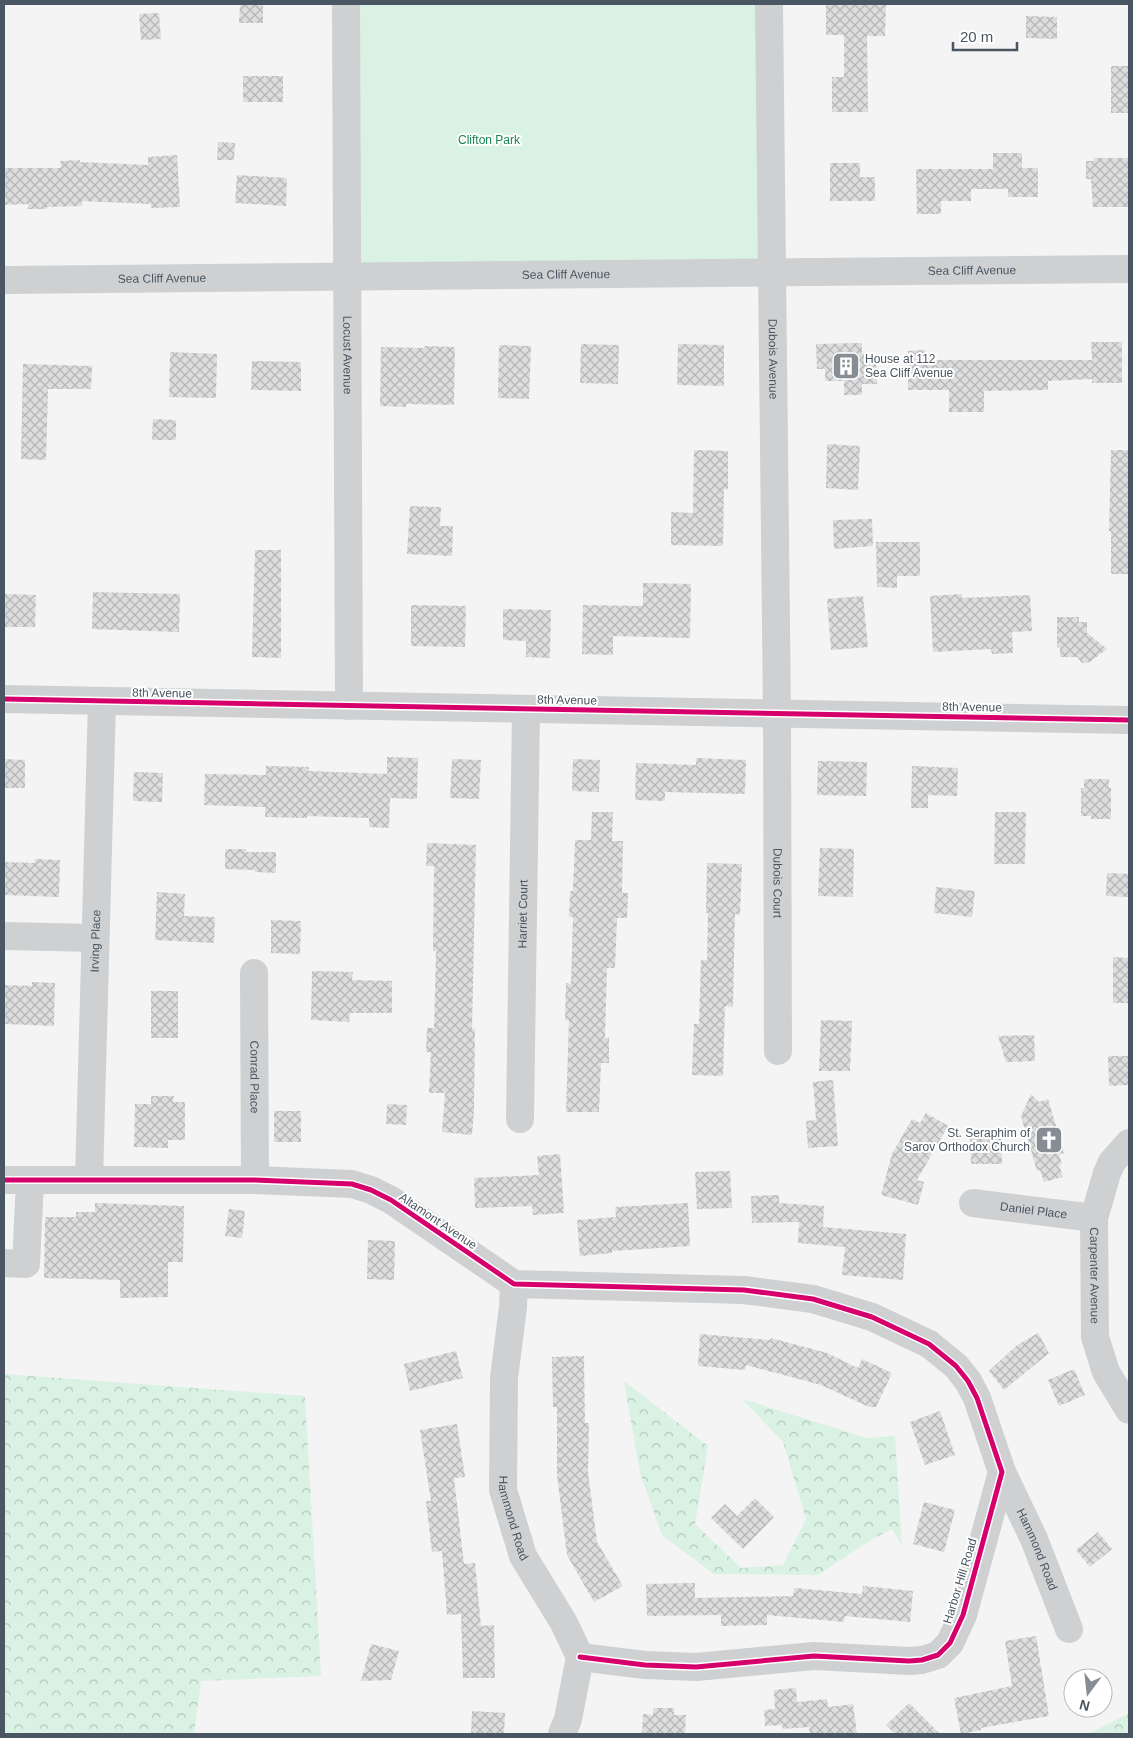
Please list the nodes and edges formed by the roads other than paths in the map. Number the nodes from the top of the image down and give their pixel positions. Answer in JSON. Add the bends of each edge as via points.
{"nodes":[{"id":1,"x":346,"y":4,"type":"edge"},
{"id":2,"x":769,"y":4,"type":"edge"},
{"id":3,"x":1129,"y":269,"type":"edge"},
{"id":4,"x":771,"y":273,"type":"junction"},
{"id":5,"x":347,"y":277,"type":"junction"},
{"id":6,"x":4,"y":280,"type":"edge"},
{"id":7,"x":4,"y":699,"type":"edge"},
{"id":8,"x":102,"y":702,"type":"junction"},
{"id":9,"x":349,"y":706,"type":"junction"},
{"id":10,"x":526,"y":710,"type":"junction"},
{"id":11,"x":777,"y":714,"type":"junction"},
{"id":12,"x":1129,"y":720,"type":"edge"},
{"id":13,"x":4,"y":936,"type":"edge"},
{"id":14,"x":95,"y":938,"type":"junction"},
{"id":15,"x":254,"y":973,"type":"dead end"},
{"id":16,"x":778,"y":1051,"type":"dead end"},
{"id":17,"x":520,"y":1119,"type":"dead end"},
{"id":18,"x":1129,"y":1143,"type":"edge"},
{"id":19,"x":17,"y":1180,"type":"edge"},
{"id":20,"x":89,"y":1180,"type":"junction"},
{"id":21,"x":255,"y":1180,"type":"junction"},
{"id":22,"x":973,"y":1203,"type":"dead end"},
{"id":23,"x":1094,"y":1218,"type":"junction"},
{"id":24,"x":4,"y":1263,"type":"edge"},
{"id":25,"x":514,"y":1284,"type":"junction"},
{"id":26,"x":1129,"y":1410,"type":"edge"},
{"id":27,"x":1002,"y":1472,"type":"junction"},
{"id":28,"x":1069,"y":1629,"type":"dead end"},
{"id":29,"x":580,"y":1657,"type":"junction"},
{"id":30,"x":562,"y":1734,"type":"edge"}],
"edges":[{"from":1,"to":5,"type":"street","name":"Locust Avenue"},
{"from":2,"to":4,"type":"street","name":"Dubois Avenue"},
{"from":3,"to":4,"type":"street","name":"Sea Cliff Avenue"},
{"from":4,"to":5,"type":"street","name":"Sea Cliff Avenue"},
{"from":4,"to":11,"type":"street","name":"Dubois Avenue"},
{"from":5,"to":6,"type":"street","name":"Sea Cliff Avenue"},
{"from":5,"to":9,"type":"street","name":"Locust Avenue"},
{"from":7,"to":8,"type":"street","name":"8th Avenue"},
{"from":8,"to":9,"type":"street","name":"8th Avenue"},
{"from":8,"to":14,"type":"street","name":"Irving Place"},
{"from":9,"to":10,"type":"street","name":"8th Avenue"},
{"from":10,"to":11,"type":"street","name":"8th Avenue"},
{"from":10,"to":17,"type":"street","name":"Harriet Court"},
{"from":11,"to":12,"type":"street","name":"8th Avenue"},
{"from":11,"to":16,"type":"street","name":"Dubois Court"},
{"from":13,"to":14,"type":"street"},
{"from":14,"to":20,"type":"street","name":"Irving Place"},
{"from":15,"to":21,"type":"street","name":"Conrad Place"},
{"from":18,"to":23,"type":"street","name":"Carpenter Avenue","via":[[1106,1173]]},
{"from":19,"to":20,"type":"street","name":"Altamont Avenue"},
{"from":19,"to":24,"type":"street","via":[[26,1264]]},
{"from":20,"to":21,"type":"street","name":"Altamont Avenue"},
{"from":21,"to":25,"type":"street","name":"Altamont Avenue","via":[[352,1184],[371,1190],[391,1200]]},
{"from":22,"to":23,"type":"street","name":"Daniel Place"},
{"from":23,"to":26,"type":"street","name":"Carpenter Avenue","via":[[1095,1337],[1106,1372]]},
{"from":25,"to":27,"type":"street","via":[[744,1290],[813,1299],[872,1317],[929,1344],[956,1366],[977,1398]]},
{"from":25,"to":29,"type":"street","name":"Hammond Road","via":[[504,1378],[504,1490],[523,1556],[564,1623]]},
{"from":27,"to":28,"type":"street","name":"Hammond Road","via":[[1034,1539]]},
{"from":27,"to":29,"type":"street","name":"Harbor Hill Road","via":[[963,1614],[950,1643],[938,1655],[908,1661],[814,1656],[696,1666],[644,1665]]},
{"from":29,"to":30,"type":"street"}]}
